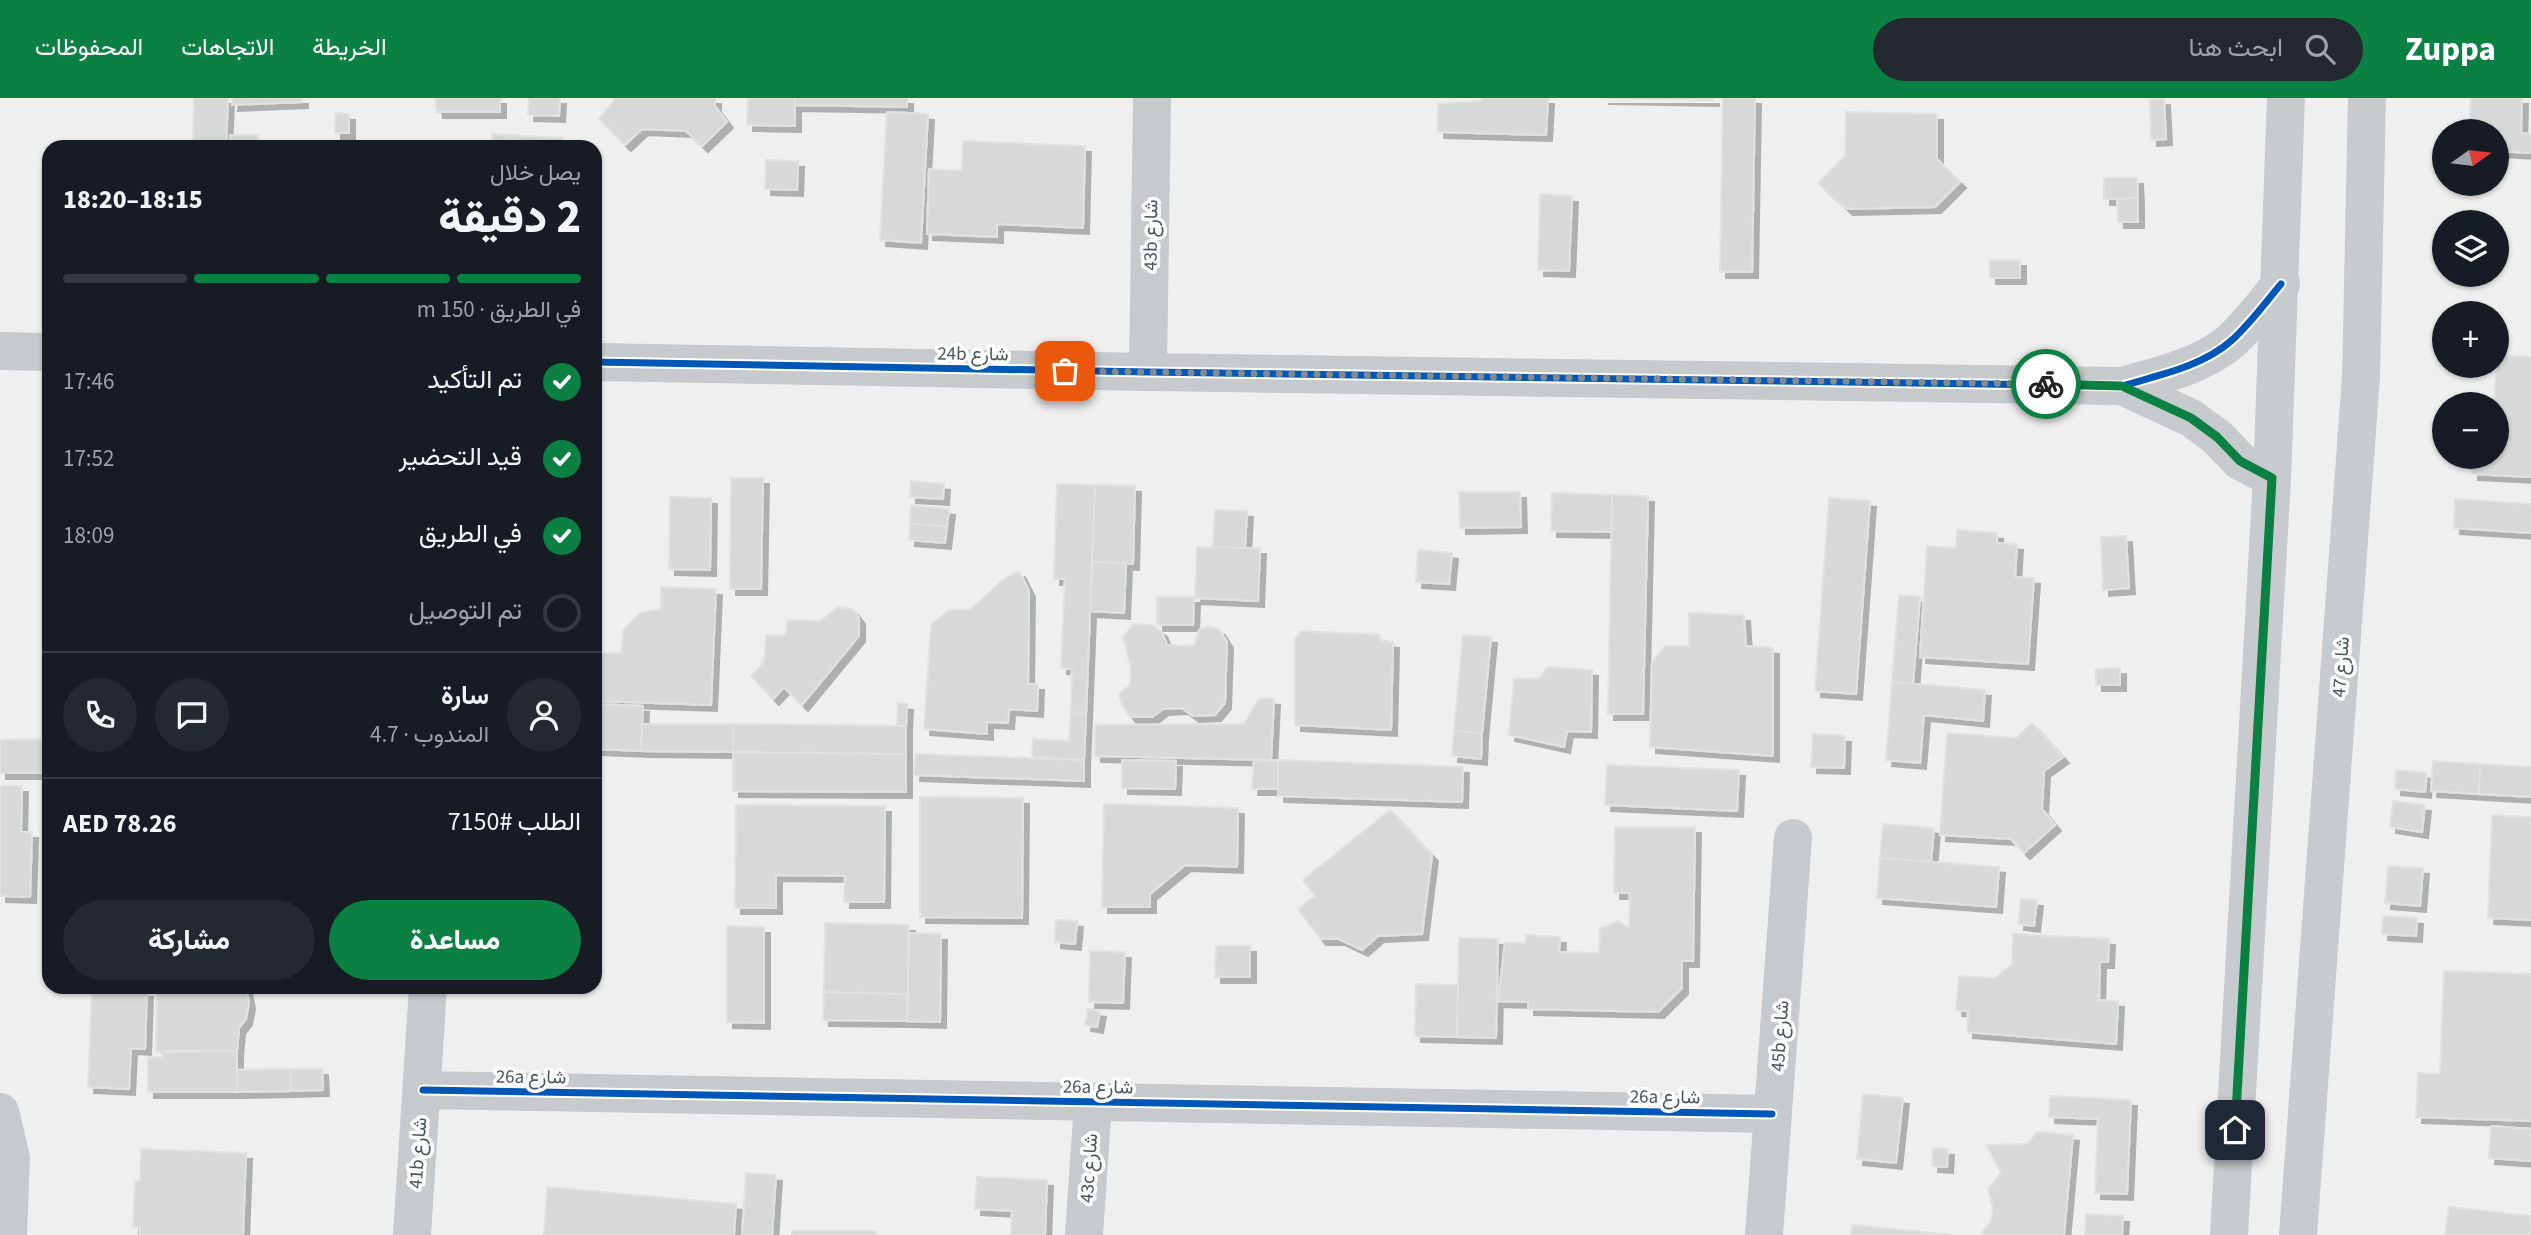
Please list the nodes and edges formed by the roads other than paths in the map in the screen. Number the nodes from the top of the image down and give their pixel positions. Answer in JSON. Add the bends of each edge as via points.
{"nodes":[{"id":1,"x":1152,"y":98,"type":"edge"},
{"id":2,"x":2286,"y":98,"type":"edge"},
{"id":3,"x":2367,"y":98,"type":"edge"},
{"id":4,"x":2281,"y":284,"type":"junction"},
{"id":5,"x":0,"y":351,"type":"edge"},
{"id":6,"x":42,"y":352,"type":"edge"},
{"id":7,"x":602,"y":362,"type":"edge"},
{"id":8,"x":1148,"y":372,"type":"junction"},
{"id":9,"x":2122,"y":386,"type":"junction"},
{"id":10,"x":2272,"y":478,"type":"junction"},
{"id":11,"x":1793,"y":838,"type":"dead end"},
{"id":12,"x":428,"y":994,"type":"edge"},
{"id":13,"x":422,"y":1090,"type":"junction"},
{"id":14,"x":1093,"y":1102,"type":"junction"},
{"id":15,"x":0,"y":1112,"type":"edge"},
{"id":16,"x":1772,"y":1114,"type":"junction"},
{"id":17,"x":8,"y":1235,"type":"edge"},
{"id":18,"x":412,"y":1235,"type":"edge"},
{"id":19,"x":1084,"y":1235,"type":"edge"},
{"id":20,"x":1764,"y":1235,"type":"edge"},
{"id":21,"x":2229,"y":1235,"type":"edge"},
{"id":22,"x":2298,"y":1235,"type":"edge"}],
"edges":[{"from":1,"to":8,"type":"street","name":"43b شارع"},
{"from":2,"to":4,"type":"street"},
{"from":3,"to":22,"type":"street","name":"شارع 47","via":[[2361,377]]},
{"from":4,"to":9,"type":"street","name":"24b شارع","via":[[2229,343],[2206,358]]},
{"from":4,"to":10,"type":"street"},
{"from":5,"to":6,"type":"street"},
{"from":7,"to":8,"type":"street","name":"24b شارع"},
{"from":8,"to":9,"type":"street","name":"24b شارع"},
{"from":9,"to":10,"type":"street","name":"24b شارع","via":[[2191,418],[2240,461]]},
{"from":10,"to":21,"type":"street"},
{"from":11,"to":16,"type":"street","name":"45b شارع"},
{"from":12,"to":13,"type":"street","name":"41b شارع"},
{"from":13,"to":14,"type":"street","name":"26a شارع"},
{"from":13,"to":18,"type":"street","name":"41b شارع"},
{"from":14,"to":16,"type":"street","name":"26a شارع"},
{"from":14,"to":19,"type":"street","name":"43c شارع"},
{"from":15,"to":17,"type":"street","via":[[11,1157]]},
{"from":16,"to":20,"type":"street","name":"45b شارع"}]}
